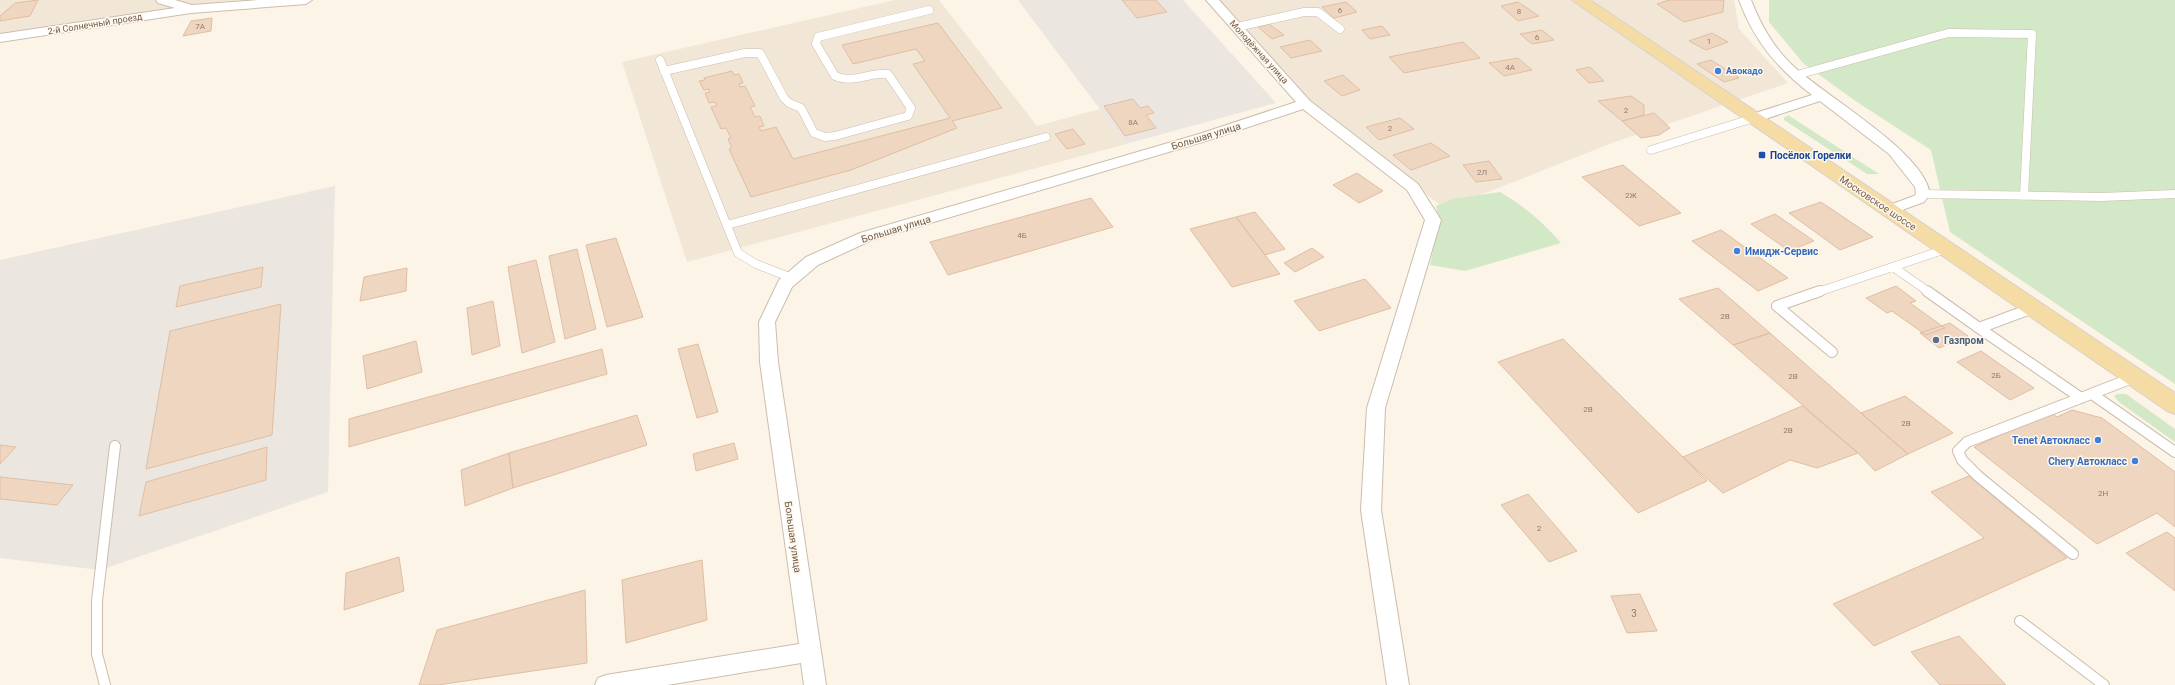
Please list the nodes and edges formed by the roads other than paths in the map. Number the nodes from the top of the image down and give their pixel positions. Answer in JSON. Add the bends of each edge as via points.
{"nodes":[{"id":1,"x":162,"y":0,"type":"edge"},
{"id":2,"x":306,"y":0,"type":"edge"},
{"id":3,"x":1212,"y":0,"type":"edge"},
{"id":4,"x":1580,"y":0,"type":"edge"},
{"id":5,"x":1747,"y":1,"type":"edge"},
{"id":6,"x":191,"y":9,"type":"junction"},
{"id":7,"x":929,"y":10,"type":"dead end"},
{"id":8,"x":1237,"y":27,"type":"junction"},
{"id":9,"x":1340,"y":29,"type":"dead end"},
{"id":10,"x":0,"y":38,"type":"edge"},
{"id":11,"x":660,"y":60,"type":"dead end"},
{"id":12,"x":664,"y":72,"type":"junction"},
{"id":13,"x":1797,"y":75,"type":"junction"},
{"id":14,"x":1821,"y":96,"type":"junction"},
{"id":15,"x":1305,"y":104,"type":"junction"},
{"id":16,"x":1754,"y":118,"type":"junction"},
{"id":17,"x":1046,"y":137,"type":"dead end"},
{"id":18,"x":1651,"y":150,"type":"dead end"},
{"id":19,"x":1923,"y":194,"type":"junction"},
{"id":20,"x":2175,"y":194,"type":"edge"},
{"id":21,"x":2024,"y":196,"type":"junction"},
{"id":22,"x":1889,"y":210,"type":"junction"},
{"id":23,"x":727,"y":225,"type":"junction"},
{"id":24,"x":1946,"y":249,"type":"junction"},
{"id":25,"x":1892,"y":267,"type":"junction"},
{"id":26,"x":792,"y":278,"type":"junction"},
{"id":27,"x":2034,"y":307,"type":"junction"},
{"id":28,"x":1979,"y":328,"type":"junction"},
{"id":29,"x":1832,"y":352,"type":"dead end"},
{"id":30,"x":2136,"y":377,"type":"junction"},
{"id":31,"x":2092,"y":394,"type":"junction"},
{"id":32,"x":2081,"y":398,"type":"junction"},
{"id":33,"x":2175,"y":405,"type":"edge"},
{"id":34,"x":115,"y":446,"type":"dead end"},
{"id":35,"x":2175,"y":452,"type":"edge"},
{"id":36,"x":2073,"y":554,"type":"dead end"},
{"id":37,"x":2020,"y":622,"type":"dead end"},
{"id":38,"x":809,"y":652,"type":"junction"},
{"id":39,"x":105,"y":685,"type":"edge"},
{"id":40,"x":606,"y":685,"type":"edge"},
{"id":41,"x":815,"y":685,"type":"edge"},
{"id":42,"x":1398,"y":685,"type":"edge"},
{"id":43,"x":2104,"y":685,"type":"edge"}],
"edges":[{"from":1,"to":6,"type":"street"},
{"from":2,"to":6,"type":"street","name":"2-й Солнечный проезд"},
{"from":3,"to":8,"type":"street","name":"Молодёжная улица"},
{"from":4,"to":16,"type":"main road","name":"Московское шоссе"},
{"from":5,"to":13,"type":"street","via":[[1754,27],[1770,48]]},
{"from":6,"to":10,"type":"street","name":"2-й Солнечный проезд"},
{"from":7,"to":12,"type":"lane","via":[[818,37],[816,44],[835,76],[845,79],[873,73],[888,74],[911,108],[908,116],[835,136],[818,136],[814,132],[801,108],[787,102],[760,54],[745,53]]},
{"from":8,"to":9,"type":"lane","via":[[1304,12],[1318,12]]},
{"from":8,"to":15,"type":"street","name":"Молодёжная улица"},
{"from":11,"to":12,"type":"lane"},
{"from":12,"to":23,"type":"lane"},
{"from":13,"to":14,"type":"street"},
{"from":13,"to":21,"type":"lane","via":[[1948,33],[2032,34]]},
{"from":14,"to":16,"type":"street"},
{"from":14,"to":19,"type":"street","via":[[1894,151],[1922,187]]},
{"from":15,"to":26,"type":"street","name":"Большая улица","via":[[1204,137],[865,237],[812,261]]},
{"from":15,"to":42,"type":"street","name":"Молодёжная улица","via":[[1413,187],[1433,220],[1376,408],[1371,510]]},
{"from":16,"to":18,"type":"lane"},
{"from":16,"to":22,"type":"main road","name":"Московское шоссе"},
{"from":17,"to":23,"type":"lane"},
{"from":19,"to":21,"type":"lane"},
{"from":19,"to":22,"type":"street","via":[[1919,199]]},
{"from":20,"to":21,"type":"lane","via":[[2102,197]]},
{"from":22,"to":24,"type":"main road","name":"Московское шоссе"},
{"from":23,"to":26,"type":"lane","via":[[738,253],[756,264]]},
{"from":24,"to":25,"type":"lane"},
{"from":24,"to":27,"type":"main road","name":"Московское шоссе"},
{"from":25,"to":28,"type":"lane"},
{"from":25,"to":29,"type":"lane","via":[[1777,306]]},
{"from":26,"to":38,"type":"street","name":"Большая улица","via":[[785,284],[767,322],[769,362]]},
{"from":27,"to":28,"type":"lane"},
{"from":27,"to":30,"type":"main road","name":"Московское шоссе"},
{"from":28,"to":32,"type":"lane"},
{"from":30,"to":31,"type":"lane"},
{"from":30,"to":33,"type":"main road","name":"Московское шоссе"},
{"from":31,"to":32,"type":"lane"},
{"from":31,"to":35,"type":"lane"},
{"from":32,"to":36,"type":"lane","via":[[1967,442],[1958,451],[1962,460],[1978,476]]},
{"from":34,"to":39,"type":"lane","via":[[97,601],[97,654]]},
{"from":37,"to":43,"type":"lane"},
{"from":38,"to":40,"type":"street"},
{"from":38,"to":41,"type":"street","name":"Большая улица"}]}
